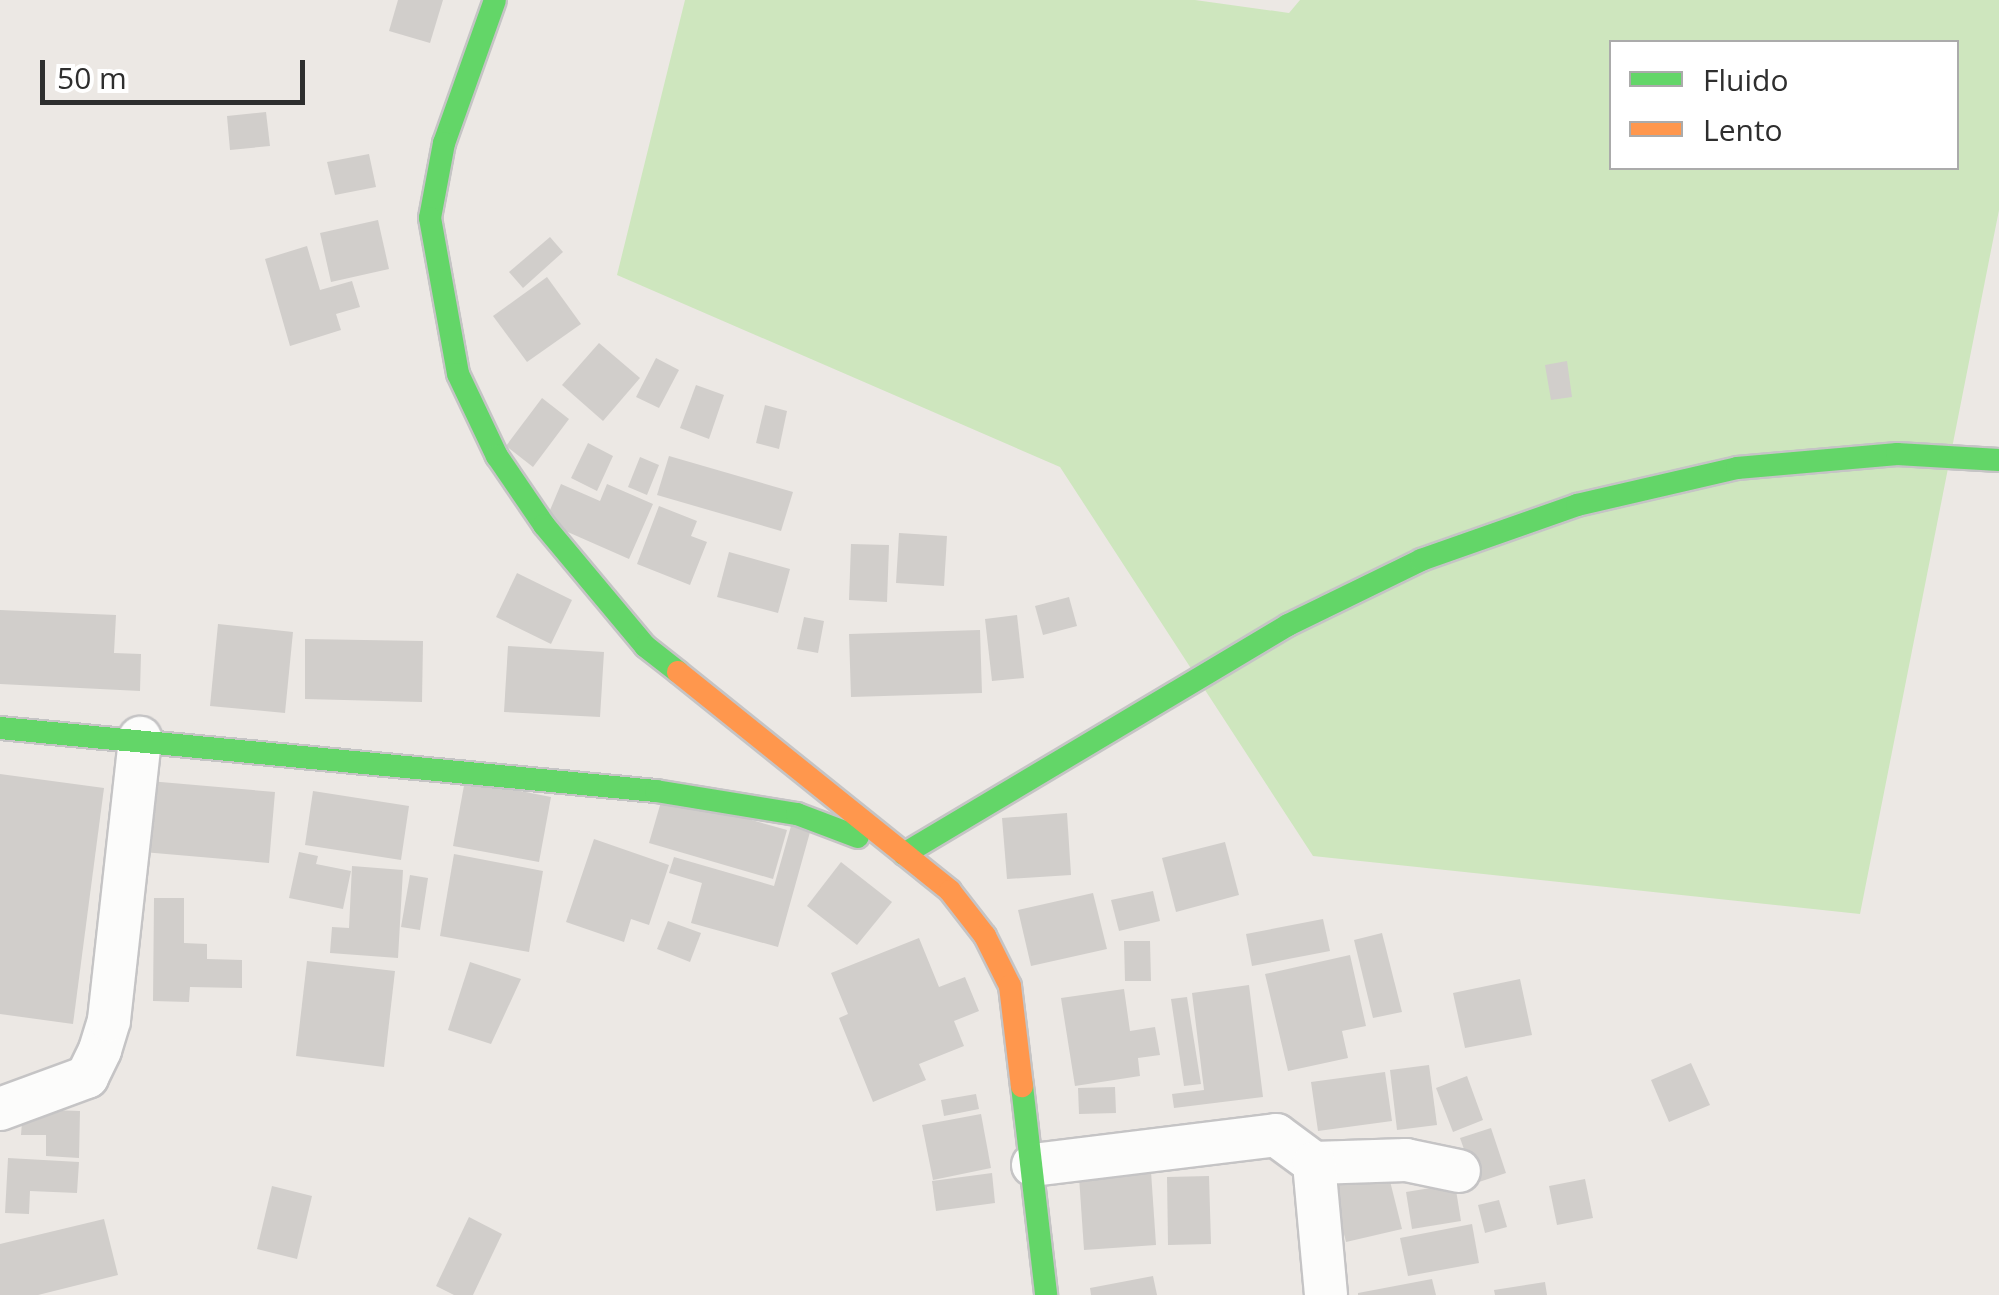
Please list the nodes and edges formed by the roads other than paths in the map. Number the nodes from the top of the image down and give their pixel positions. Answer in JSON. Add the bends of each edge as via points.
{"nodes":[{"id":1,"x":495,"y":0,"type":"edge"},
{"id":2,"x":1999,"y":460,"type":"edge"},
{"id":3,"x":0,"y":728,"type":"edge"},
{"id":4,"x":140,"y":738,"type":"junction"},
{"id":5,"x":904,"y":854,"type":"junction"},
{"id":6,"x":0,"y":1110,"type":"edge"},
{"id":7,"x":1314,"y":1162,"type":"junction"},
{"id":8,"x":1033,"y":1164,"type":"junction"},
{"id":9,"x":1459,"y":1171,"type":"dead end"},
{"id":10,"x":1046,"y":1295,"type":"edge"},
{"id":11,"x":1326,"y":1295,"type":"edge"}],
"edges":[{"from":1,"to":5,"type":"street","via":[[444,143],[430,218],[458,374],[497,456],[592,590],[645,646]]},
{"from":2,"to":5,"type":"street","via":[[1897,454],[1736,468],[1577,505],[1421,560],[1288,625]]},
{"from":3,"to":4,"type":"street"},
{"from":4,"to":5,"type":"street","via":[[656,791],[797,814]]},
{"from":4,"to":6,"type":"street","via":[[109,1020],[100,1050],[87,1077]]},
{"from":5,"to":8,"type":"street","via":[[950,891],[986,936],[1010,986]]},
{"from":7,"to":8,"type":"street","via":[[1276,1136]]},
{"from":7,"to":9,"type":"street","via":[[1406,1160]]},
{"from":7,"to":11,"type":"street"},
{"from":8,"to":10,"type":"street"}]}
